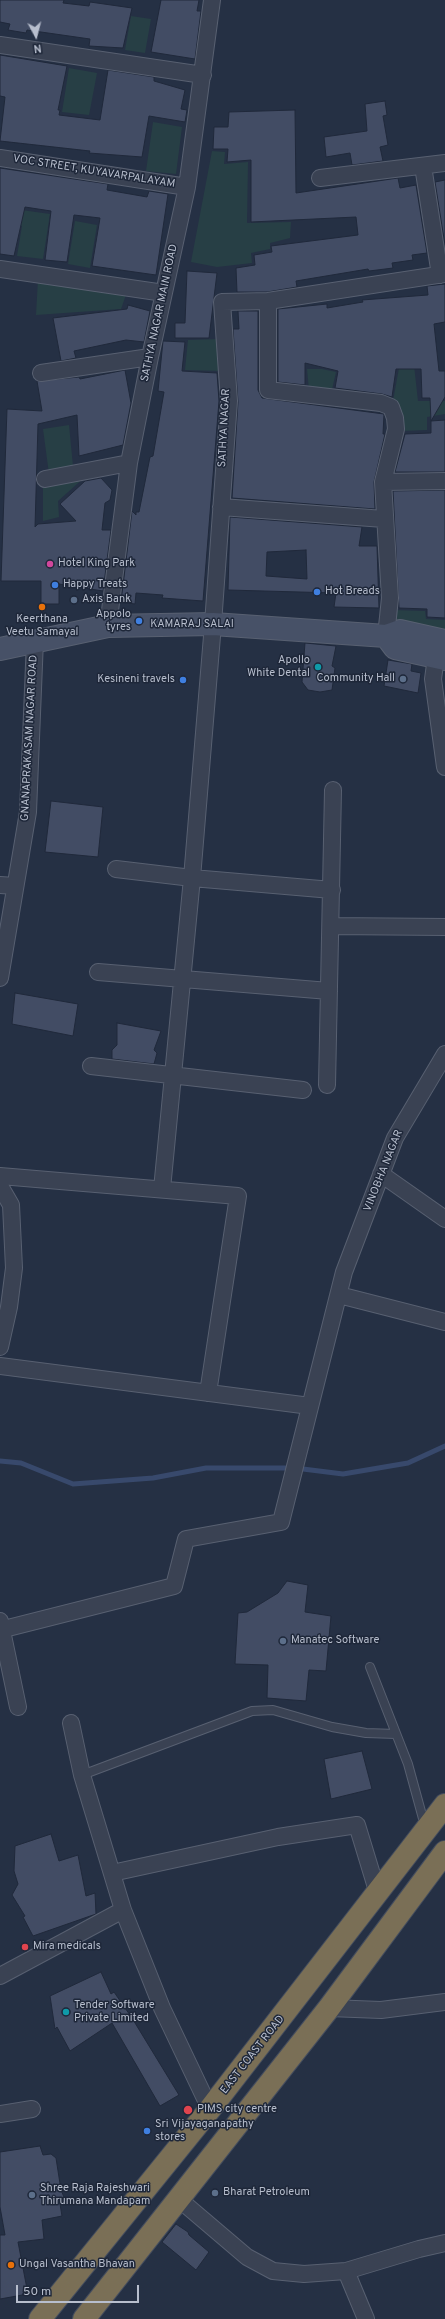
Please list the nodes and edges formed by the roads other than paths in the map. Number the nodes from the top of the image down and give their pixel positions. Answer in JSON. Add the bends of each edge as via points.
{"nodes":[{"id":1,"x":212,"y":0,"type":"edge"},
{"id":2,"x":0,"y":45,"type":"edge"},
{"id":3,"x":203,"y":75,"type":"junction"},
{"id":4,"x":0,"y":158,"type":"edge"},
{"id":5,"x":445,"y":163,"type":"edge"},
{"id":6,"x":423,"y":166,"type":"junction"},
{"id":7,"x":320,"y":178,"type":"dead end"},
{"id":8,"x":187,"y":187,"type":"junction"},
{"id":9,"x":0,"y":269,"type":"edge"},
{"id":10,"x":443,"y":274,"type":"edge"},
{"id":11,"x":164,"y":292,"type":"junction"},
{"id":12,"x":268,"y":301,"type":"junction"},
{"id":13,"x":150,"y":357,"type":"junction"},
{"id":14,"x":41,"y":372,"type":"dead end"},
{"id":15,"x":129,"y":463,"type":"junction"},
{"id":16,"x":46,"y":479,"type":"dead end"},
{"id":17,"x":445,"y":481,"type":"edge"},
{"id":18,"x":383,"y":482,"type":"junction"},
{"id":19,"x":221,"y":507,"type":"junction"},
{"id":20,"x":384,"y":519,"type":"junction"},
{"id":21,"x":213,"y":624,"type":"junction"},
{"id":22,"x":108,"y":626,"type":"junction"},
{"id":23,"x":386,"y":636,"type":"junction"},
{"id":24,"x":35,"y":640,"type":"junction"},
{"id":25,"x":0,"y":650,"type":"edge"},
{"id":26,"x":442,"y":652,"type":"edge"},
{"id":27,"x":445,"y":767,"type":"edge"},
{"id":28,"x":333,"y":790,"type":"dead end"},
{"id":29,"x":116,"y":868,"type":"dead end"},
{"id":30,"x":192,"y":878,"type":"junction"},
{"id":31,"x":8,"y":885,"type":"edge"},
{"id":32,"x":332,"y":890,"type":"junction"},
{"id":33,"x":331,"y":926,"type":"junction"},
{"id":34,"x":445,"y":927,"type":"edge"},
{"id":35,"x":3,"y":942,"type":"edge"},
{"id":36,"x":98,"y":972,"type":"dead end"},
{"id":37,"x":0,"y":978,"type":"edge"},
{"id":38,"x":181,"y":978,"type":"junction"},
{"id":39,"x":329,"y":991,"type":"junction"},
{"id":40,"x":445,"y":1054,"type":"edge"},
{"id":41,"x":91,"y":1066,"type":"dead end"},
{"id":42,"x":172,"y":1076,"type":"junction"},
{"id":43,"x":327,"y":1085,"type":"dead end"},
{"id":44,"x":303,"y":1090,"type":"dead end"},
{"id":45,"x":381,"y":1174,"type":"junction"},
{"id":46,"x":0,"y":1176,"type":"edge"},
{"id":47,"x":0,"y":1186,"type":"edge"},
{"id":48,"x":162,"y":1189,"type":"junction"},
{"id":49,"x":445,"y":1219,"type":"edge"},
{"id":50,"x":339,"y":1295,"type":"junction"},
{"id":51,"x":4,"y":1307,"type":"edge"},
{"id":52,"x":445,"y":1322,"type":"edge"},
{"id":53,"x":0,"y":1347,"type":"edge"},
{"id":54,"x":0,"y":1366,"type":"edge"},
{"id":55,"x":208,"y":1393,"type":"junction"},
{"id":56,"x":310,"y":1406,"type":"junction"},
{"id":57,"x":1,"y":1627,"type":"edge"},
{"id":58,"x":370,"y":1667,"type":"dead end"},
{"id":59,"x":18,"y":1707,"type":"dead end"},
{"id":60,"x":71,"y":1723,"type":"dead end"},
{"id":61,"x":396,"y":1734,"type":"junction"},
{"id":62,"x":82,"y":1775,"type":"junction"},
{"id":63,"x":445,"y":1805,"type":"edge"},
{"id":64,"x":427,"y":1830,"type":"junction"},
{"id":65,"x":445,"y":1852,"type":"edge"},
{"id":66,"x":112,"y":1873,"type":"junction"},
{"id":67,"x":378,"y":1894,"type":"junction"},
{"id":68,"x":123,"y":1910,"type":"junction"},
{"id":69,"x":0,"y":1976,"type":"edge"},
{"id":70,"x":445,"y":2002,"type":"edge"},
{"id":71,"x":329,"y":2008,"type":"junction"},
{"id":72,"x":32,"y":2109,"type":"dead end"},
{"id":73,"x":210,"y":2109,"type":"junction"},
{"id":74,"x":0,"y":2114,"type":"edge"},
{"id":75,"x":180,"y":2200,"type":"junction"},
{"id":76,"x":445,"y":2243,"type":"edge"},
{"id":77,"x":346,"y":2272,"type":"junction"},
{"id":78,"x":40,"y":2319,"type":"edge"},
{"id":79,"x":84,"y":2319,"type":"edge"},
{"id":80,"x":366,"y":2319,"type":"edge"}],
"edges":[{"from":1,"to":3,"type":"street","name":"SATHYA NAGAR MAIN ROAD"},
{"from":2,"to":3,"type":"street"},
{"from":3,"to":8,"type":"street","name":"SATHYA NAGAR MAIN ROAD"},
{"from":4,"to":8,"type":"street","name":"VOC STREET, KUYAVARPALAYAM"},
{"from":5,"to":6,"type":"street"},
{"from":6,"to":7,"type":"street"},
{"from":6,"to":10,"type":"street"},
{"from":8,"to":11,"type":"street","name":"SATHYA NAGAR MAIN ROAD"},
{"from":9,"to":11,"type":"street"},
{"from":10,"to":12,"type":"street","name":"SATHYA NAGAR"},
{"from":11,"to":13,"type":"street","name":"SATHYA NAGAR MAIN ROAD"},
{"from":12,"to":18,"type":"street","via":[[268,390],[382,403],[391,407],[396,428]]},
{"from":12,"to":19,"type":"street","name":"SATHYA NAGAR","via":[[222,302],[228,401]]},
{"from":13,"to":14,"type":"street"},
{"from":13,"to":15,"type":"street","name":"SATHYA NAGAR MAIN ROAD"},
{"from":15,"to":16,"type":"street"},
{"from":15,"to":22,"type":"street","name":"SATHYA NAGAR MAIN ROAD"},
{"from":17,"to":18,"type":"street"},
{"from":18,"to":20,"type":"street"},
{"from":19,"to":20,"type":"street"},
{"from":19,"to":21,"type":"street","name":"SATHYA NAGAR"},
{"from":20,"to":23,"type":"street","via":[[390,598]]},
{"from":21,"to":22,"type":"main road","name":"KAMARAJ SALAI"},
{"from":21,"to":23,"type":"main road","name":"KAMARAJ SALAI"},
{"from":21,"to":30,"type":"street","name":"SATHYA NAGAR"},
{"from":22,"to":24,"type":"main road","name":"KAMARAJ SALAI"},
{"from":23,"to":26,"type":"main road","via":[[395,648]]},
{"from":24,"to":25,"type":"main road","name":"KAMARAJ SALAI"},
{"from":24,"to":31,"type":"street","name":"GNANAPRAKASAM NAGAR ROAD","via":[[28,812]]},
{"from":26,"to":27,"type":"street","via":[[433,679]]},
{"from":28,"to":32,"type":"street"},
{"from":29,"to":30,"type":"street"},
{"from":30,"to":32,"type":"street"},
{"from":30,"to":38,"type":"street","name":"SATHYA NAGAR"},
{"from":31,"to":35,"type":"street","name":"GNANAPRAKASAM NAGAR ROAD"},
{"from":32,"to":33,"type":"street"},
{"from":33,"to":34,"type":"street"},
{"from":33,"to":39,"type":"street"},
{"from":35,"to":37,"type":"street","name":"GNANAPRAKASAM NAGAR ROAD"},
{"from":36,"to":38,"type":"street"},
{"from":38,"to":39,"type":"street"},
{"from":38,"to":42,"type":"street","name":"SATHYA NAGAR"},
{"from":39,"to":43,"type":"street"},
{"from":40,"to":45,"type":"street","name":"VINOBHA NAGAR","via":[[395,1138]]},
{"from":41,"to":42,"type":"street"},
{"from":42,"to":44,"type":"street"},
{"from":42,"to":48,"type":"street","name":"SATHYA NAGAR"},
{"from":45,"to":49,"type":"street"},
{"from":45,"to":50,"type":"street","name":"VINOBHA NAGAR","via":[[344,1272]]},
{"from":46,"to":48,"type":"street"},
{"from":47,"to":51,"type":"street","via":[[10,1205],[14,1268]]},
{"from":48,"to":55,"type":"street","via":[[238,1196]]},
{"from":50,"to":52,"type":"street"},
{"from":50,"to":56,"type":"street","name":"VINOBHA NAGAR"},
{"from":51,"to":53,"type":"street"},
{"from":54,"to":55,"type":"street"},
{"from":55,"to":56,"type":"street"},
{"from":56,"to":57,"type":"street","name":"VINOBHA NAGAR","via":[[281,1522],[186,1539],[174,1586]]},
{"from":57,"to":59,"type":"street"},
{"from":58,"to":61,"type":"lane"},
{"from":60,"to":62,"type":"street"},
{"from":61,"to":62,"type":"lane","via":[[366,1733],[332,1727],[273,1710],[252,1711]]},
{"from":61,"to":64,"type":"lane","via":[[408,1764]]},
{"from":62,"to":66,"type":"street"},
{"from":63,"to":64,"type":"highway","name":"EAST COAST ROAD"},
{"from":64,"to":67,"type":"highway","name":"EAST COAST ROAD"},
{"from":65,"to":71,"type":"highway"},
{"from":66,"to":67,"type":"street","via":[[278,1837],[357,1824]]},
{"from":66,"to":68,"type":"street"},
{"from":67,"to":73,"type":"highway","name":"EAST COAST ROAD"},
{"from":68,"to":69,"type":"street"},
{"from":68,"to":73,"type":"street","via":[[162,2008]]},
{"from":70,"to":71,"type":"street","via":[[381,2010]]},
{"from":71,"to":75,"type":"highway"},
{"from":72,"to":74,"type":"street"},
{"from":73,"to":78,"type":"highway","name":"EAST COAST ROAD"},
{"from":75,"to":77,"type":"street","via":[[247,2257],[273,2272]]},
{"from":75,"to":79,"type":"highway"},
{"from":76,"to":77,"type":"street"},
{"from":77,"to":80,"type":"street"}]}
